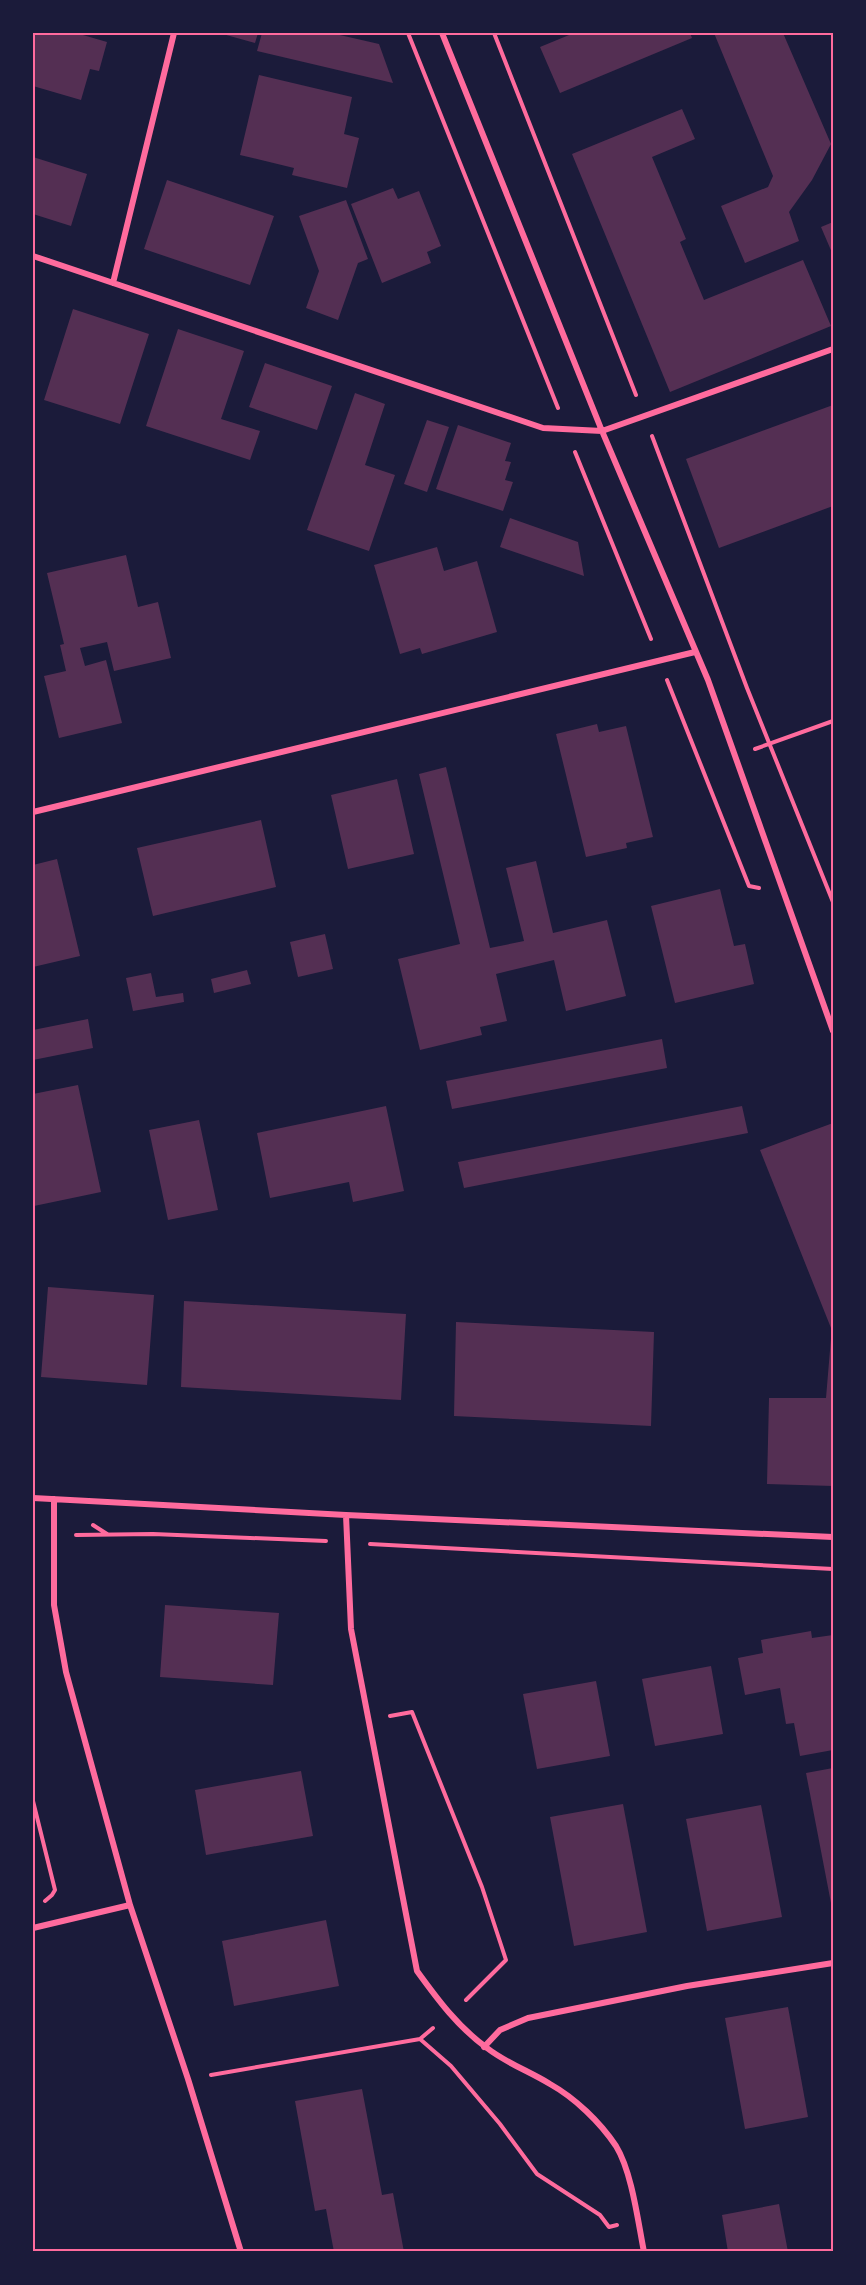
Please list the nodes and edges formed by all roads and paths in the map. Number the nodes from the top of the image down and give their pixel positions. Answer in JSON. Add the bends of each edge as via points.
{"nodes":[{"id":1,"x":174,"y":33,"type":"edge"},
{"id":2,"x":408,"y":33,"type":"edge"},
{"id":3,"x":442,"y":33,"type":"edge"},
{"id":4,"x":494,"y":33,"type":"edge"},
{"id":5,"x":33,"y":256,"type":"edge"},
{"id":6,"x":113,"y":283,"type":"junction"},
{"id":7,"x":833,"y":349,"type":"edge"},
{"id":8,"x":645,"y":416,"type":"junction"},
{"id":9,"x":567,"y":429,"type":"junction"},
{"id":10,"x":602,"y":431,"type":"junction"},
{"id":11,"x":695,"y":652,"type":"junction"},
{"id":12,"x":659,"y":661,"type":"junction"},
{"id":13,"x":833,"y":721,"type":"edge"},
{"id":14,"x":769,"y":744,"type":"junction"},
{"id":15,"x":734,"y":757,"type":"junction"},
{"id":16,"x":33,"y":812,"type":"edge"},
{"id":17,"x":783,"y":894,"type":"junction"},
{"id":18,"x":833,"y":903,"type":"edge"},
{"id":19,"x":833,"y":1031,"type":"edge"},
{"id":20,"x":33,"y":1498,"type":"edge"},
{"id":21,"x":54,"y":1499,"type":"junction"},
{"id":22,"x":346,"y":1515,"type":"junction"},
{"id":23,"x":54,"y":1535,"type":"junction"},
{"id":24,"x":833,"y":1537,"type":"edge"},
{"id":25,"x":346,"y":1543,"type":"junction"},
{"id":26,"x":833,"y":1569,"type":"edge"},
{"id":27,"x":369,"y":1719,"type":"junction"},
{"id":28,"x":33,"y":1801,"type":"edge"},
{"id":29,"x":41,"y":1903,"type":"dead end"},
{"id":30,"x":130,"y":1905,"type":"junction"},
{"id":31,"x":33,"y":1928,"type":"edge"},
{"id":32,"x":833,"y":1963,"type":"edge"},
{"id":33,"x":449,"y":2016,"type":"junction"},
{"id":34,"x":420,"y":2039,"type":"junction"},
{"id":35,"x":484,"y":2047,"type":"junction"},
{"id":36,"x":188,"y":2079,"type":"junction"},
{"id":37,"x":638,"y":2222,"type":"junction"},
{"id":38,"x":241,"y":2252,"type":"edge"},
{"id":39,"x":644,"y":2252,"type":"edge"}],
"edges":[{"from":1,"to":6,"type":"street"},
{"from":2,"to":9,"type":"path"},
{"from":3,"to":10,"type":"street"},
{"from":4,"to":8,"type":"path"},
{"from":5,"to":6,"type":"street"},
{"from":6,"to":9,"type":"street","via":[[543,428]]},
{"from":7,"to":8,"type":"street"},
{"from":8,"to":10,"type":"street"},
{"from":8,"to":14,"type":"path"},
{"from":9,"to":10,"type":"street"},
{"from":9,"to":12,"type":"path"},
{"from":10,"to":11,"type":"street"},
{"from":11,"to":12,"type":"street"},
{"from":11,"to":15,"type":"street"},
{"from":12,"to":16,"type":"street"},
{"from":12,"to":17,"type":"path","via":[[749,886]]},
{"from":13,"to":14,"type":"path"},
{"from":14,"to":15,"type":"path"},
{"from":14,"to":18,"type":"path"},
{"from":15,"to":17,"type":"street"},
{"from":17,"to":19,"type":"street"},
{"from":20,"to":21,"type":"street"},
{"from":21,"to":22,"type":"street"},
{"from":21,"to":23,"type":"street"},
{"from":22,"to":24,"type":"street"},
{"from":22,"to":25,"type":"street"},
{"from":23,"to":25,"type":"path","via":[[153,1534]]},
{"from":23,"to":30,"type":"street","via":[[54,1605],[66,1672]]},
{"from":25,"to":26,"type":"path"},
{"from":25,"to":27,"type":"street","via":[[351,1629]]},
{"from":27,"to":33,"type":"street","via":[[417,1971]]},
{"from":27,"to":33,"type":"path","via":[[412,1712],[482,1887],[506,1960]]},
{"from":28,"to":29,"type":"path","via":[[55,1890]]},
{"from":30,"to":31,"type":"street"},
{"from":30,"to":36,"type":"street"},
{"from":32,"to":35,"type":"street","via":[[687,1986],[528,2018],[500,2030]]},
{"from":33,"to":34,"type":"path"},
{"from":33,"to":35,"type":"street"},
{"from":34,"to":36,"type":"path"},
{"from":34,"to":37,"type":"path","via":[[451,2066],[537,2174],[600,2215],[609,2227]]},
{"from":35,"to":37,"type":"street","via":[[552,2085],[588,2113],[617,2148],[629,2178]]},
{"from":36,"to":38,"type":"street"},
{"from":37,"to":39,"type":"street"}]}
